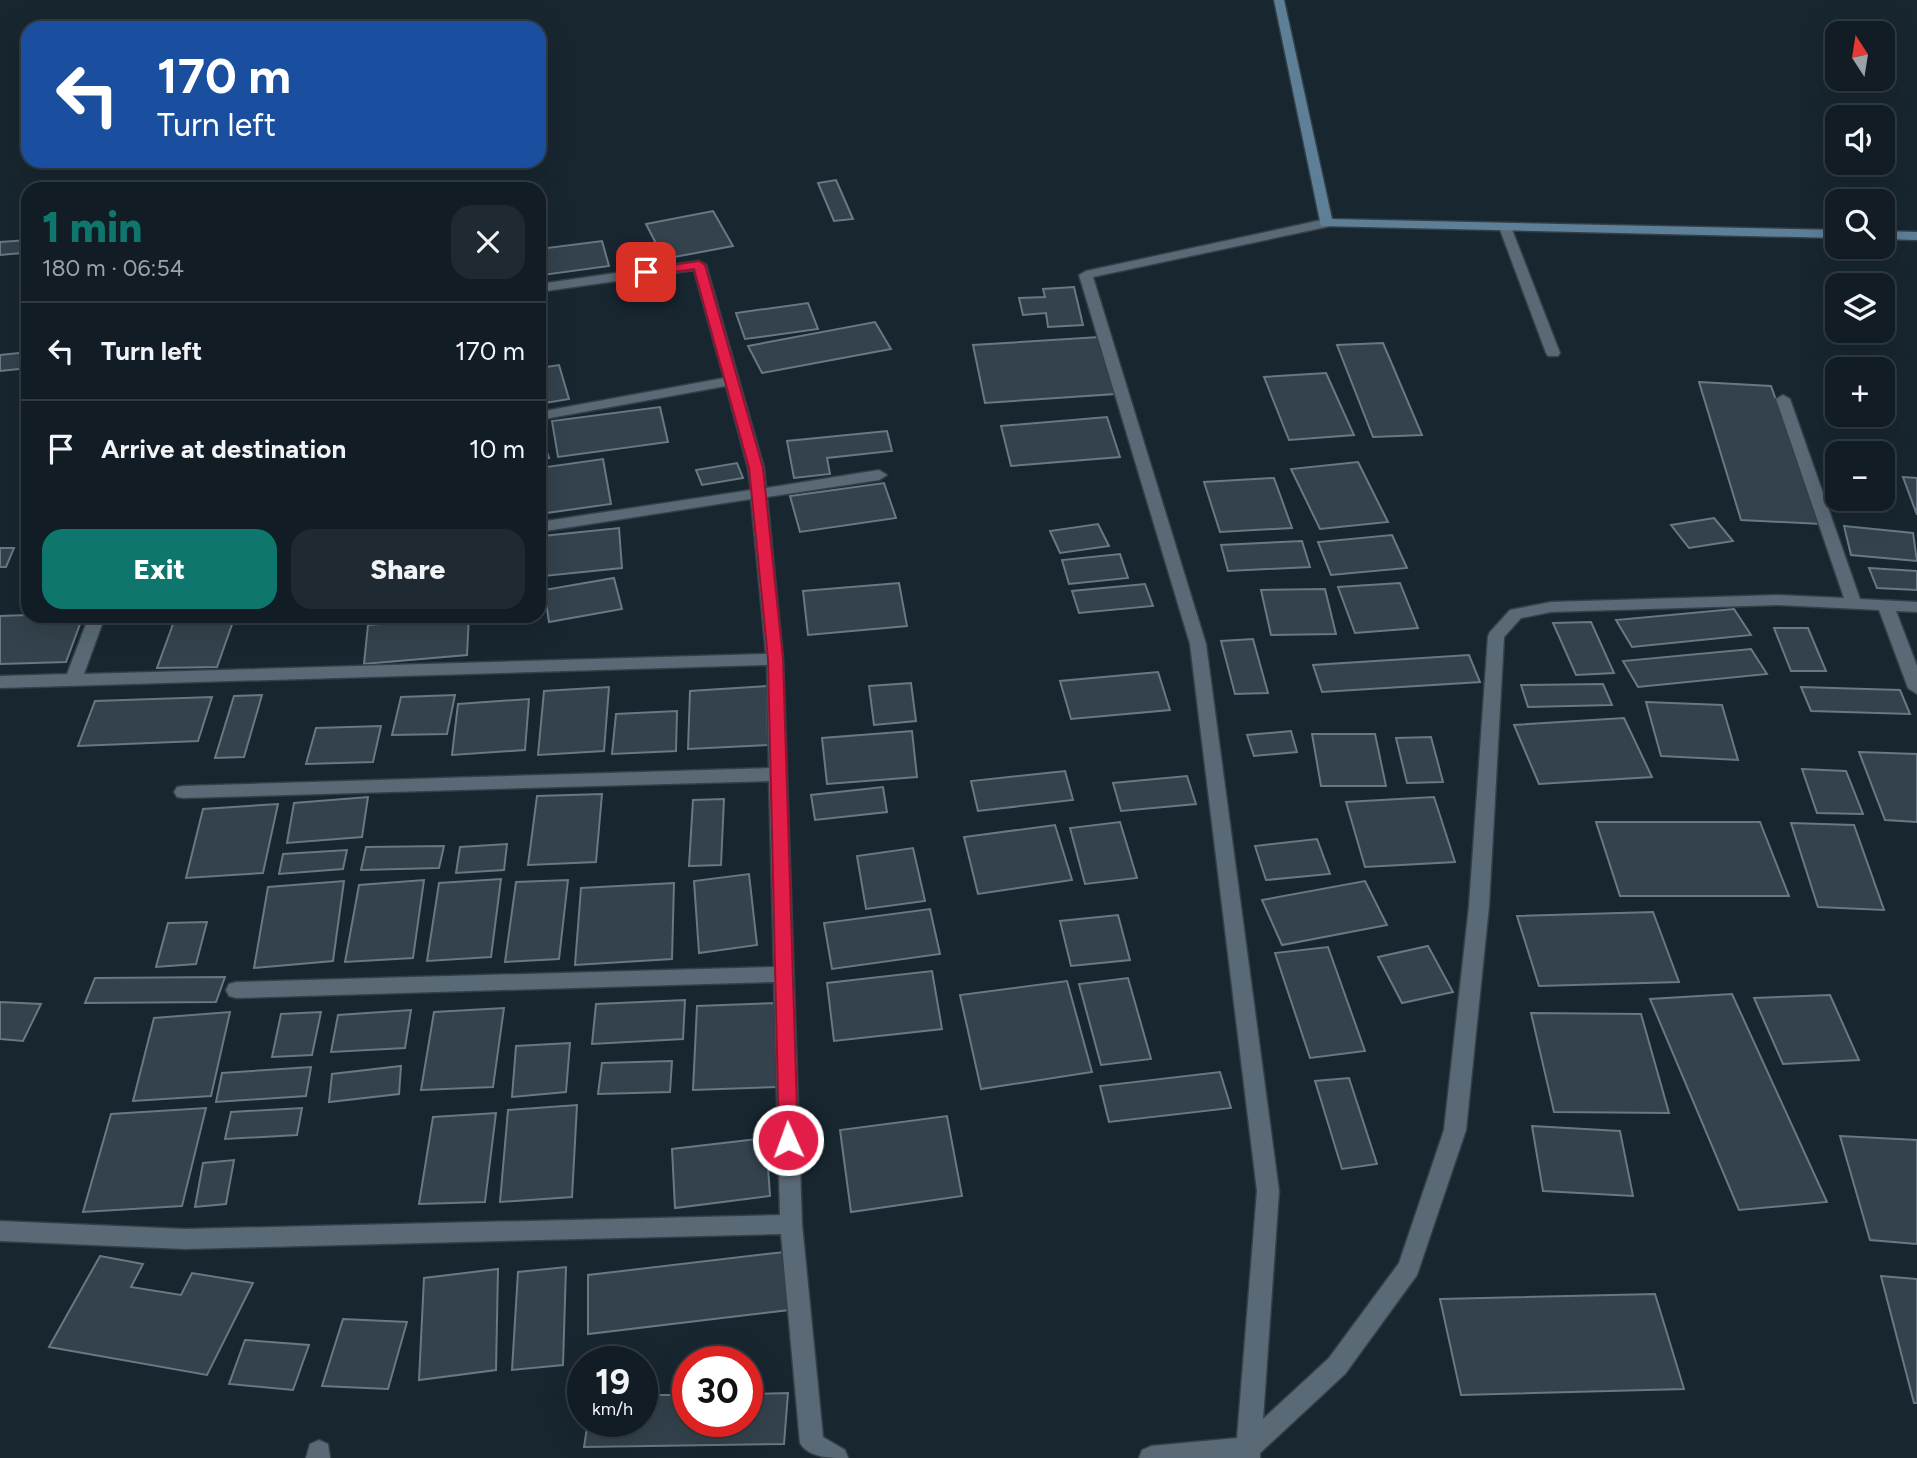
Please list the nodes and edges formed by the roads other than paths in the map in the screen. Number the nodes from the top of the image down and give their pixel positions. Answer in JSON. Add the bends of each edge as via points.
{"nodes":[{"id":1,"x":1279,"y":0,"type":"edge"},
{"id":2,"x":1326,"y":223,"type":"junction"},
{"id":3,"x":1505,"y":227,"type":"junction"},
{"id":4,"x":1825,"y":234,"type":"edge"},
{"id":5,"x":1895,"y":235,"type":"edge"},
{"id":6,"x":1917,"y":236,"type":"edge"},
{"id":7,"x":546,"y":287,"type":"edge"},
{"id":8,"x":1553,"y":353,"type":"dead end"},
{"id":9,"x":731,"y":381,"type":"junction"},
{"id":10,"x":1783,"y":399,"type":"dead end"},
{"id":11,"x":546,"y":415,"type":"edge"},
{"id":12,"x":879,"y":474,"type":"dead end"},
{"id":13,"x":758,"y":491,"type":"junction"},
{"id":14,"x":546,"y":526,"type":"edge"},
{"id":15,"x":1854,"y":604,"type":"junction"},
{"id":16,"x":1885,"y":605,"type":"junction"},
{"id":17,"x":1917,"y":607,"type":"edge"},
{"id":18,"x":94,"y":623,"type":"edge"},
{"id":19,"x":775,"y":659,"type":"junction"},
{"id":20,"x":73,"y":681,"type":"junction"},
{"id":21,"x":0,"y":682,"type":"edge"},
{"id":22,"x":1917,"y":688,"type":"edge"},
{"id":23,"x":778,"y":774,"type":"junction"},
{"id":24,"x":183,"y":792,"type":"dead end"},
{"id":25,"x":784,"y":974,"type":"junction"},
{"id":26,"x":236,"y":990,"type":"dead end"},
{"id":27,"x":791,"y":1224,"type":"junction"},
{"id":28,"x":0,"y":1231,"type":"edge"},
{"id":29,"x":1248,"y":1453,"type":"edge"},
{"id":30,"x":836,"y":1458,"type":"edge"},
{"id":31,"x":1151,"y":1458,"type":"edge"}],
"edges":[{"from":1,"to":2,"type":"street"},
{"from":2,"to":3,"type":"street"},
{"from":2,"to":29,"type":"street","via":[[1086,275],[1200,658],[1268,1191]]},
{"from":3,"to":4,"type":"street"},
{"from":3,"to":8,"type":"street"},
{"from":5,"to":6,"type":"street"},
{"from":7,"to":9,"type":"street","via":[[699,265]]},
{"from":9,"to":11,"type":"street"},
{"from":9,"to":13,"type":"street","via":[[756,468]]},
{"from":10,"to":15,"type":"street"},
{"from":12,"to":13,"type":"street"},
{"from":13,"to":14,"type":"street"},
{"from":13,"to":19,"type":"street"},
{"from":15,"to":16,"type":"street"},
{"from":15,"to":29,"type":"street","via":[[1778,600],[1551,607],[1516,614],[1496,636],[1479,906],[1455,1130],[1409,1268],[1337,1366]]},
{"from":16,"to":17,"type":"street"},
{"from":16,"to":22,"type":"street"},
{"from":18,"to":20,"type":"street"},
{"from":19,"to":20,"type":"street"},
{"from":19,"to":23,"type":"street"},
{"from":20,"to":21,"type":"street"},
{"from":23,"to":24,"type":"street"},
{"from":23,"to":25,"type":"street"},
{"from":25,"to":26,"type":"street"},
{"from":25,"to":27,"type":"street"},
{"from":27,"to":28,"type":"street","via":[[185,1239]]},
{"from":27,"to":30,"type":"street","via":[[812,1443]]},
{"from":29,"to":31,"type":"street"}]}
